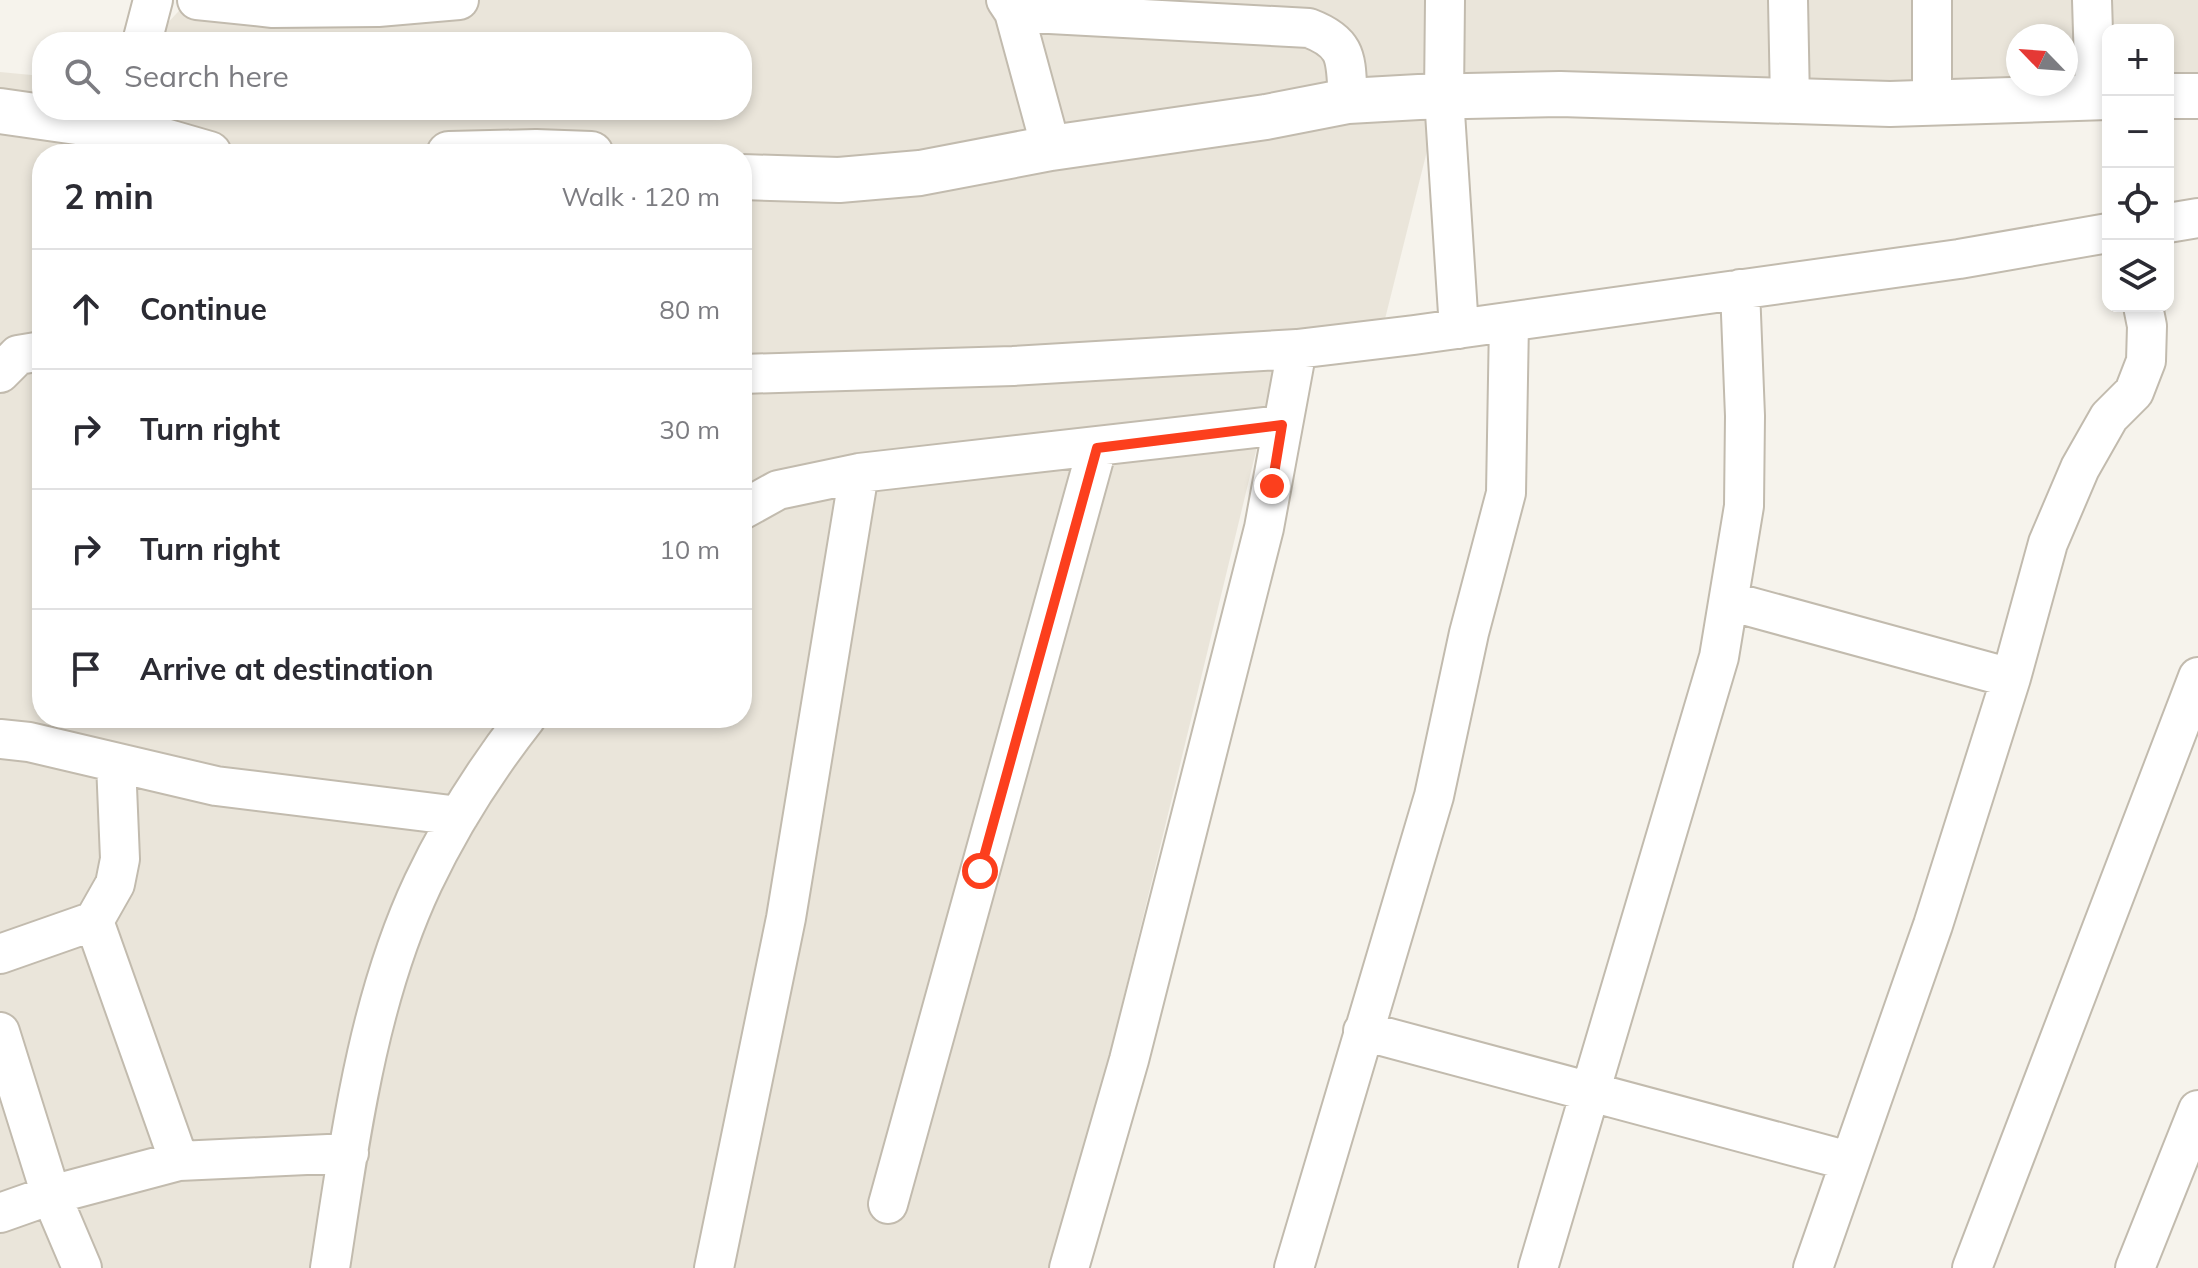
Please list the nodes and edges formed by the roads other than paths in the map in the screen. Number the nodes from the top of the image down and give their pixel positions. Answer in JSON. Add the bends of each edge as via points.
{"nodes":[{"id":1,"x":153,"y":0,"type":"edge"},
{"id":2,"x":197,"y":0,"type":"edge"},
{"id":3,"x":459,"y":0,"type":"edge"},
{"id":4,"x":1445,"y":0,"type":"edge"},
{"id":5,"x":1788,"y":0,"type":"edge"},
{"id":6,"x":1932,"y":0,"type":"edge"},
{"id":7,"x":2092,"y":0,"type":"edge"},
{"id":8,"x":1010,"y":6,"type":"edge"},
{"id":9,"x":1164,"y":10,"type":"edge"},
{"id":10,"x":145,"y":32,"type":"edge"},
{"id":11,"x":2174,"y":96,"type":"edge"},
{"id":12,"x":2198,"y":96,"type":"edge"},
{"id":13,"x":1444,"y":97,"type":"junction"},
{"id":14,"x":2102,"y":97,"type":"edge"},
{"id":15,"x":1348,"y":101,"type":"junction"},
{"id":16,"x":1790,"y":101,"type":"junction"},
{"id":17,"x":1932,"y":103,"type":"junction"},
{"id":18,"x":0,"y":111,"type":"edge"},
{"id":19,"x":32,"y":113,"type":"edge"},
{"id":20,"x":123,"y":120,"type":"edge"},
{"id":21,"x":181,"y":144,"type":"edge"},
{"id":22,"x":1051,"y":148,"type":"junction"},
{"id":23,"x":752,"y":177,"type":"edge"},
{"id":24,"x":2198,"y":218,"type":"edge"},
{"id":25,"x":2174,"y":222,"type":"edge"},
{"id":26,"x":2102,"y":234,"type":"edge"},
{"id":27,"x":1740,"y":289,"type":"junction"},
{"id":28,"x":2144,"y":312,"type":"edge"},
{"id":29,"x":1509,"y":322,"type":"junction"},
{"id":30,"x":1459,"y":329,"type":"junction"},
{"id":31,"x":1297,"y":349,"type":"junction"},
{"id":32,"x":32,"y":353,"type":"edge"},
{"id":33,"x":0,"y":373,"type":"edge"},
{"id":34,"x":752,"y":374,"type":"edge"},
{"id":35,"x":1282,"y":425,"type":"junction"},
{"id":36,"x":1097,"y":448,"type":"junction"},
{"id":37,"x":859,"y":473,"type":"junction"},
{"id":38,"x":752,"y":504,"type":"edge"},
{"id":39,"x":1729,"y":601,"type":"junction"},
{"id":40,"x":2198,"y":677,"type":"edge"},
{"id":41,"x":2011,"y":678,"type":"junction"},
{"id":42,"x":518,"y":728,"type":"edge"},
{"id":43,"x":0,"y":739,"type":"edge"},
{"id":44,"x":116,"y":763,"type":"junction"},
{"id":45,"x":459,"y":816,"type":"junction"},
{"id":46,"x":111,"y":905,"type":"junction"},
{"id":47,"x":0,"y":954,"type":"edge"},
{"id":48,"x":1363,"y":1031,"type":"junction"},
{"id":49,"x":0,"y":1032,"type":"edge"},
{"id":50,"x":1589,"y":1091,"type":"junction"},
{"id":51,"x":2198,"y":1110,"type":"edge"},
{"id":52,"x":349,"y":1153,"type":"junction"},
{"id":53,"x":179,"y":1161,"type":"junction"},
{"id":54,"x":1849,"y":1161,"type":"junction"},
{"id":55,"x":51,"y":1195,"type":"junction"},
{"id":56,"x":888,"y":1204,"type":"dead end"},
{"id":57,"x":0,"y":1213,"type":"edge"},
{"id":58,"x":82,"y":1268,"type":"edge"},
{"id":59,"x":330,"y":1268,"type":"edge"},
{"id":60,"x":714,"y":1268,"type":"edge"},
{"id":61,"x":1069,"y":1268,"type":"edge"},
{"id":62,"x":1294,"y":1268,"type":"edge"},
{"id":63,"x":1538,"y":1268,"type":"edge"},
{"id":64,"x":1813,"y":1268,"type":"edge"},
{"id":65,"x":1972,"y":1268,"type":"edge"},
{"id":66,"x":2135,"y":1268,"type":"edge"}],
"edges":[{"from":1,"to":10,"type":"street"},
{"from":2,"to":3,"type":"street","via":[[288,8]]},
{"from":4,"to":13,"type":"street"},
{"from":5,"to":16,"type":"street"},
{"from":6,"to":17,"type":"street"},
{"from":7,"to":14,"type":"street"},
{"from":8,"to":9,"type":"street"},
{"from":8,"to":22,"type":"street"},
{"from":9,"to":15,"type":"street","via":[[1309,28],[1332,36],[1344,56]]},
{"from":11,"to":12,"type":"street"},
{"from":13,"to":15,"type":"street"},
{"from":13,"to":16,"type":"street","via":[[1560,94]]},
{"from":13,"to":30,"type":"street"},
{"from":14,"to":17,"type":"street"},
{"from":15,"to":22,"type":"street"},
{"from":16,"to":17,"type":"street"},
{"from":18,"to":19,"type":"street"},
{"from":20,"to":21,"type":"street"},
{"from":22,"to":23,"type":"street","via":[[920,173],[839,180]]},
{"from":24,"to":25,"type":"street"},
{"from":26,"to":27,"type":"street"},
{"from":27,"to":29,"type":"street"},
{"from":27,"to":39,"type":"street","via":[[1744,506]]},
{"from":28,"to":41,"type":"street","via":[[2146,361],[2134,392],[2109,417],[2080,468],[2048,543]]},
{"from":29,"to":30,"type":"street"},
{"from":29,"to":48,"type":"street","via":[[1506,493],[1434,796]]},
{"from":30,"to":31,"type":"street"},
{"from":31,"to":34,"type":"street","via":[[1013,366]]},
{"from":31,"to":35,"type":"street"},
{"from":32,"to":33,"type":"street","via":[[18,355]]},
{"from":35,"to":36,"type":"street"},
{"from":35,"to":61,"type":"street","via":[[1260,544],[1133,1045]]},
{"from":36,"to":37,"type":"street"},
{"from":36,"to":56,"type":"street"},
{"from":37,"to":38,"type":"street","via":[[778,490]]},
{"from":37,"to":60,"type":"street","via":[[786,918]]},
{"from":39,"to":41,"type":"street"},
{"from":39,"to":50,"type":"street","via":[[1719,657]]},
{"from":40,"to":65,"type":"street"},
{"from":41,"to":54,"type":"street","via":[[1933,925]]},
{"from":42,"to":45,"type":"street"},
{"from":43,"to":44,"type":"street"},
{"from":44,"to":45,"type":"street","via":[[216,786]]},
{"from":44,"to":46,"type":"street","via":[[120,859]]},
{"from":45,"to":52,"type":"street","via":[[423,883],[385,986]]},
{"from":46,"to":47,"type":"street"},
{"from":46,"to":53,"type":"street"},
{"from":48,"to":50,"type":"street"},
{"from":48,"to":62,"type":"street"},
{"from":49,"to":55,"type":"street"},
{"from":50,"to":54,"type":"street"},
{"from":50,"to":63,"type":"street"},
{"from":51,"to":66,"type":"street"},
{"from":52,"to":53,"type":"street"},
{"from":52,"to":59,"type":"street"},
{"from":53,"to":55,"type":"street"},
{"from":54,"to":64,"type":"street"},
{"from":55,"to":57,"type":"street"},
{"from":55,"to":58,"type":"street"}]}
